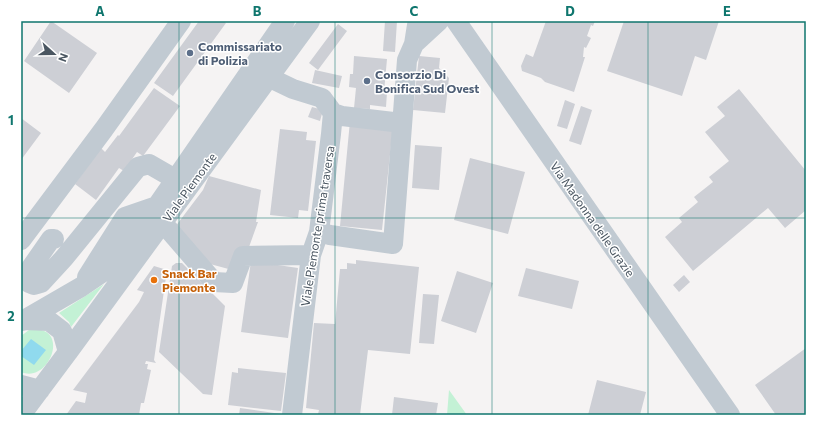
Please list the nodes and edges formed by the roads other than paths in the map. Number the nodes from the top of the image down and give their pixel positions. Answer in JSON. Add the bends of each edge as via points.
{"nodes":[{"id":1,"x":181,"y":21,"type":"edge"},
{"id":2,"x":285,"y":21,"type":"edge"},
{"id":3,"x":310,"y":21,"type":"edge"},
{"id":4,"x":420,"y":21,"type":"edge"},
{"id":5,"x":452,"y":21,"type":"edge"},
{"id":6,"x":414,"y":44,"type":"junction"},
{"id":7,"x":268,"y":78,"type":"junction"},
{"id":8,"x":337,"y":115,"type":"junction"},
{"id":9,"x":402,"y":123,"type":"junction"},
{"id":10,"x":175,"y":179,"type":"junction"},
{"id":11,"x":160,"y":214,"type":"junction"},
{"id":12,"x":324,"y":233,"type":"junction"},
{"id":13,"x":54,"y":239,"type":"dead end"},
{"id":14,"x":21,"y":240,"type":"edge"},
{"id":15,"x":311,"y":255,"type":"junction"},
{"id":16,"x":22,"y":321,"type":"edge"},
{"id":17,"x":68,"y":352,"type":"junction"},
{"id":18,"x":21,"y":385,"type":"edge"},
{"id":19,"x":40,"y":390,"type":"junction"},
{"id":20,"x":21,"y":415,"type":"edge"},
{"id":21,"x":292,"y":415,"type":"edge"},
{"id":22,"x":730,"y":415,"type":"edge"}],
"edges":[{"from":1,"to":14,"type":"street"},
{"from":2,"to":10,"type":"street","name":"Viale Piemonte"},
{"from":3,"to":7,"type":"street","name":"Viale Piemonte"},
{"from":4,"to":6,"type":"street"},
{"from":5,"to":6,"type":"street"},
{"from":5,"to":22,"type":"street","name":"Via Madonna delle Grazie"},
{"from":6,"to":9,"type":"street","via":[[408,60]]},
{"from":7,"to":8,"type":"street","via":[[322,98]]},
{"from":7,"to":11,"type":"street","name":"Viale Piemonte"},
{"from":8,"to":9,"type":"street"},
{"from":8,"to":12,"type":"street","name":"Viale Piemonte prima traversa","via":[[331,134]]},
{"from":9,"to":12,"type":"street","via":[[393,244]]},
{"from":10,"to":11,"type":"street","name":"Viale Piemonte"},
{"from":10,"to":13,"type":"street","via":[[149,164],[138,167],[46,278],[41,283],[29,283],[26,280],[28,272],[51,239]]},
{"from":11,"to":15,"type":"street","via":[[214,282],[233,283],[243,256]]},
{"from":11,"to":16,"type":"street","name":"Viale Piemonte","via":[[106,270]]},
{"from":11,"to":17,"type":"street","name":"Viale Piemonte"},
{"from":12,"to":15,"type":"street","name":"Viale Piemonte prima traversa"},
{"from":15,"to":21,"type":"street","name":"Viale Piemonte prima traversa"},
{"from":16,"to":17,"type":"street","name":"Viale Piemonte","via":[[49,321],[62,331]]},
{"from":17,"to":19,"type":"street","name":"Viale Piemonte"},
{"from":18,"to":19,"type":"street"},
{"from":19,"to":20,"type":"street","name":"Viale Piemonte"}]}
